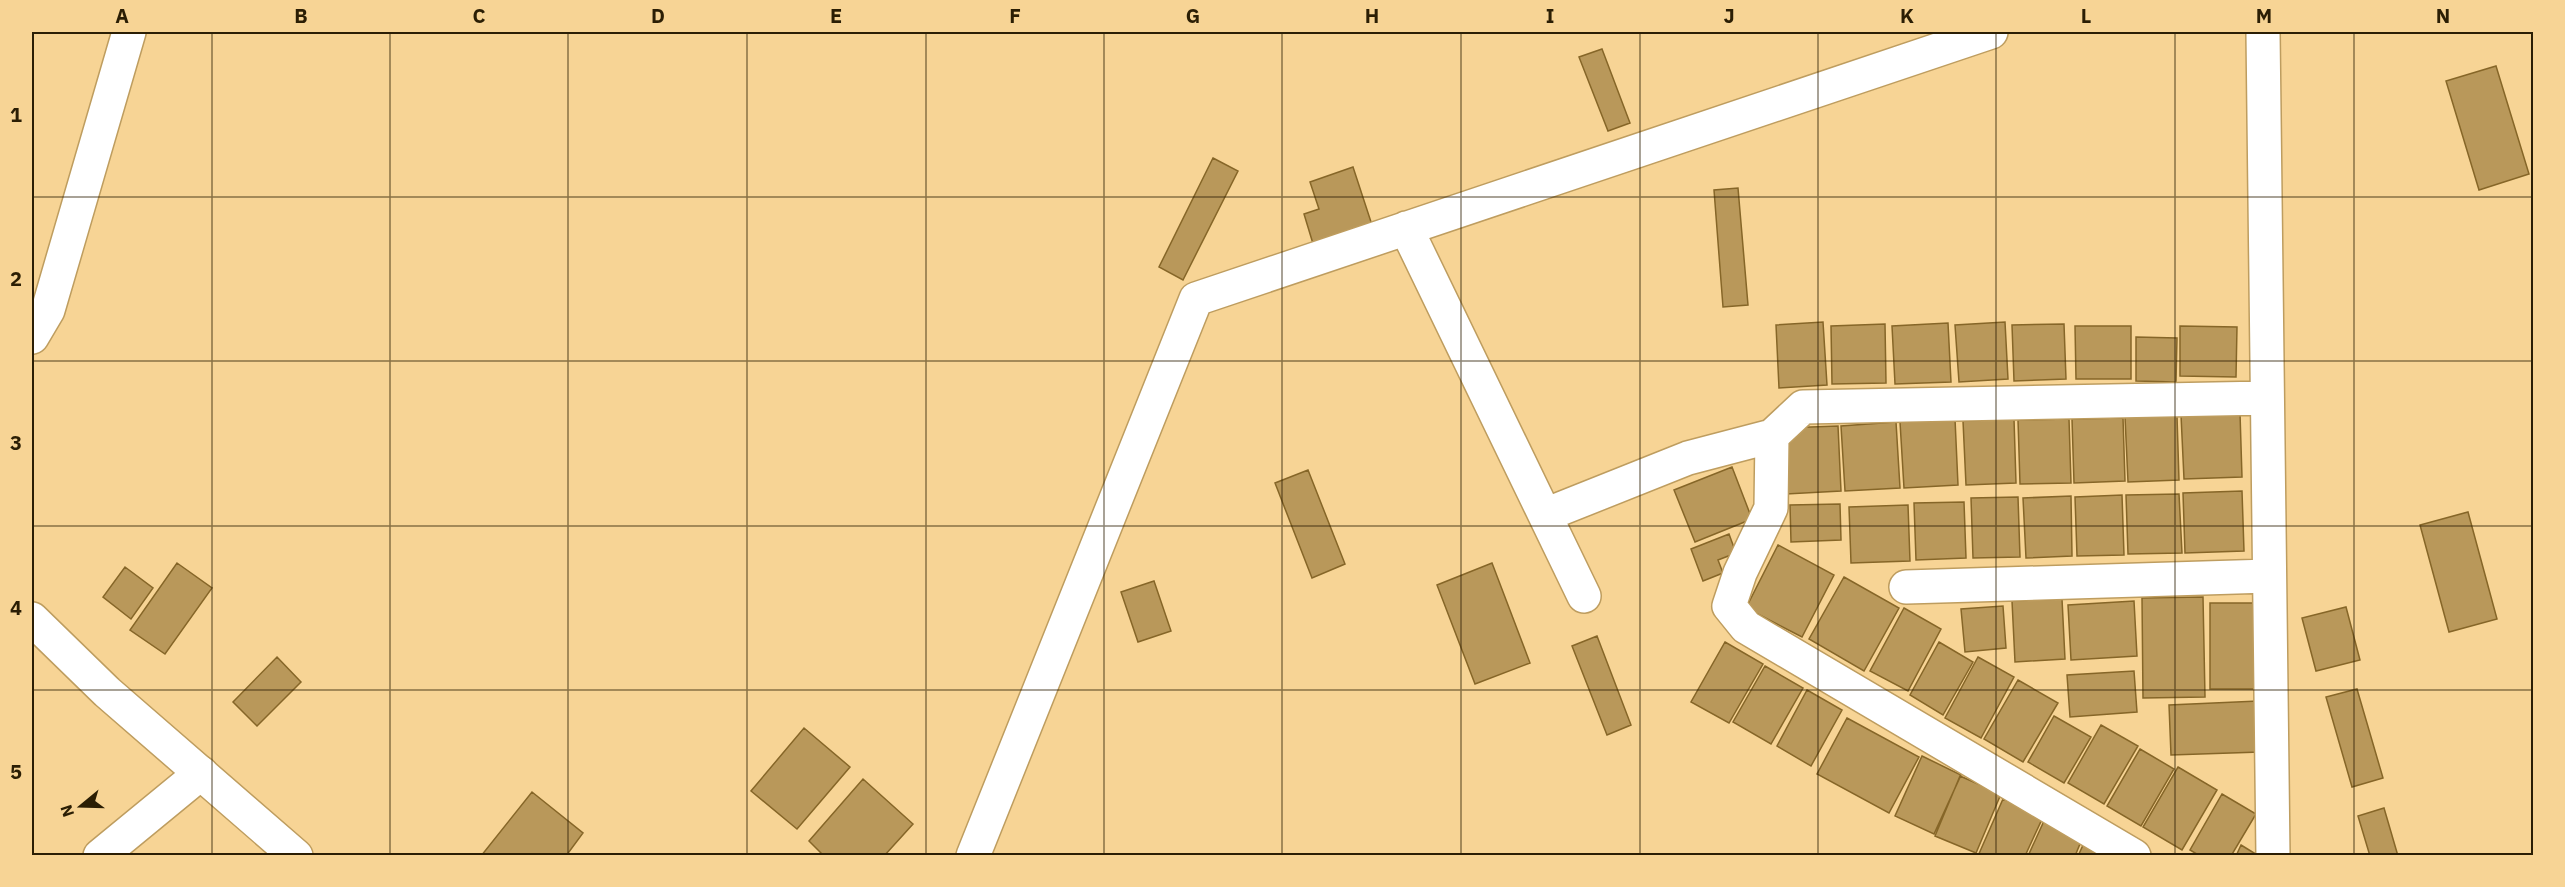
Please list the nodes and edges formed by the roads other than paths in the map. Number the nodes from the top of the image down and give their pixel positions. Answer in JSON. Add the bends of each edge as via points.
{"nodes":[{"id":1,"x":129,"y":32,"type":"edge"},
{"id":2,"x":1991,"y":32,"type":"edge"},
{"id":3,"x":2263,"y":32,"type":"edge"},
{"id":4,"x":1407,"y":228,"type":"junction"},
{"id":5,"x":32,"y":337,"type":"edge"},
{"id":6,"x":2267,"y":398,"type":"junction"},
{"id":7,"x":1772,"y":436,"type":"junction"},
{"id":8,"x":1545,"y":515,"type":"junction"},
{"id":9,"x":2270,"y":576,"type":"junction"},
{"id":10,"x":1906,"y":587,"type":"dead end"},
{"id":11,"x":1584,"y":596,"type":"dead end"},
{"id":12,"x":32,"y":619,"type":"edge"},
{"id":13,"x":201,"y":773,"type":"junction"},
{"id":14,"x":100,"y":855,"type":"edge"},
{"id":15,"x":296,"y":855,"type":"edge"},
{"id":16,"x":973,"y":855,"type":"edge"},
{"id":17,"x":2134,"y":855,"type":"edge"},
{"id":18,"x":2273,"y":855,"type":"edge"}],
"edges":[{"from":1,"to":5,"type":"street","via":[[48,310]]},
{"from":2,"to":4,"type":"street"},
{"from":3,"to":6,"type":"street"},
{"from":4,"to":8,"type":"street"},
{"from":4,"to":16,"type":"street","via":[[1196,299]]},
{"from":6,"to":7,"type":"street","via":[[1803,407]]},
{"from":6,"to":9,"type":"street"},
{"from":7,"to":8,"type":"street","via":[[1688,458]]},
{"from":7,"to":17,"type":"street","via":[[1771,508],[1729,606],[1746,627]]},
{"from":8,"to":11,"type":"street"},
{"from":9,"to":10,"type":"street"},
{"from":9,"to":18,"type":"street"},
{"from":12,"to":13,"type":"street","via":[[107,692]]},
{"from":13,"to":14,"type":"street"},
{"from":13,"to":15,"type":"street"}]}
